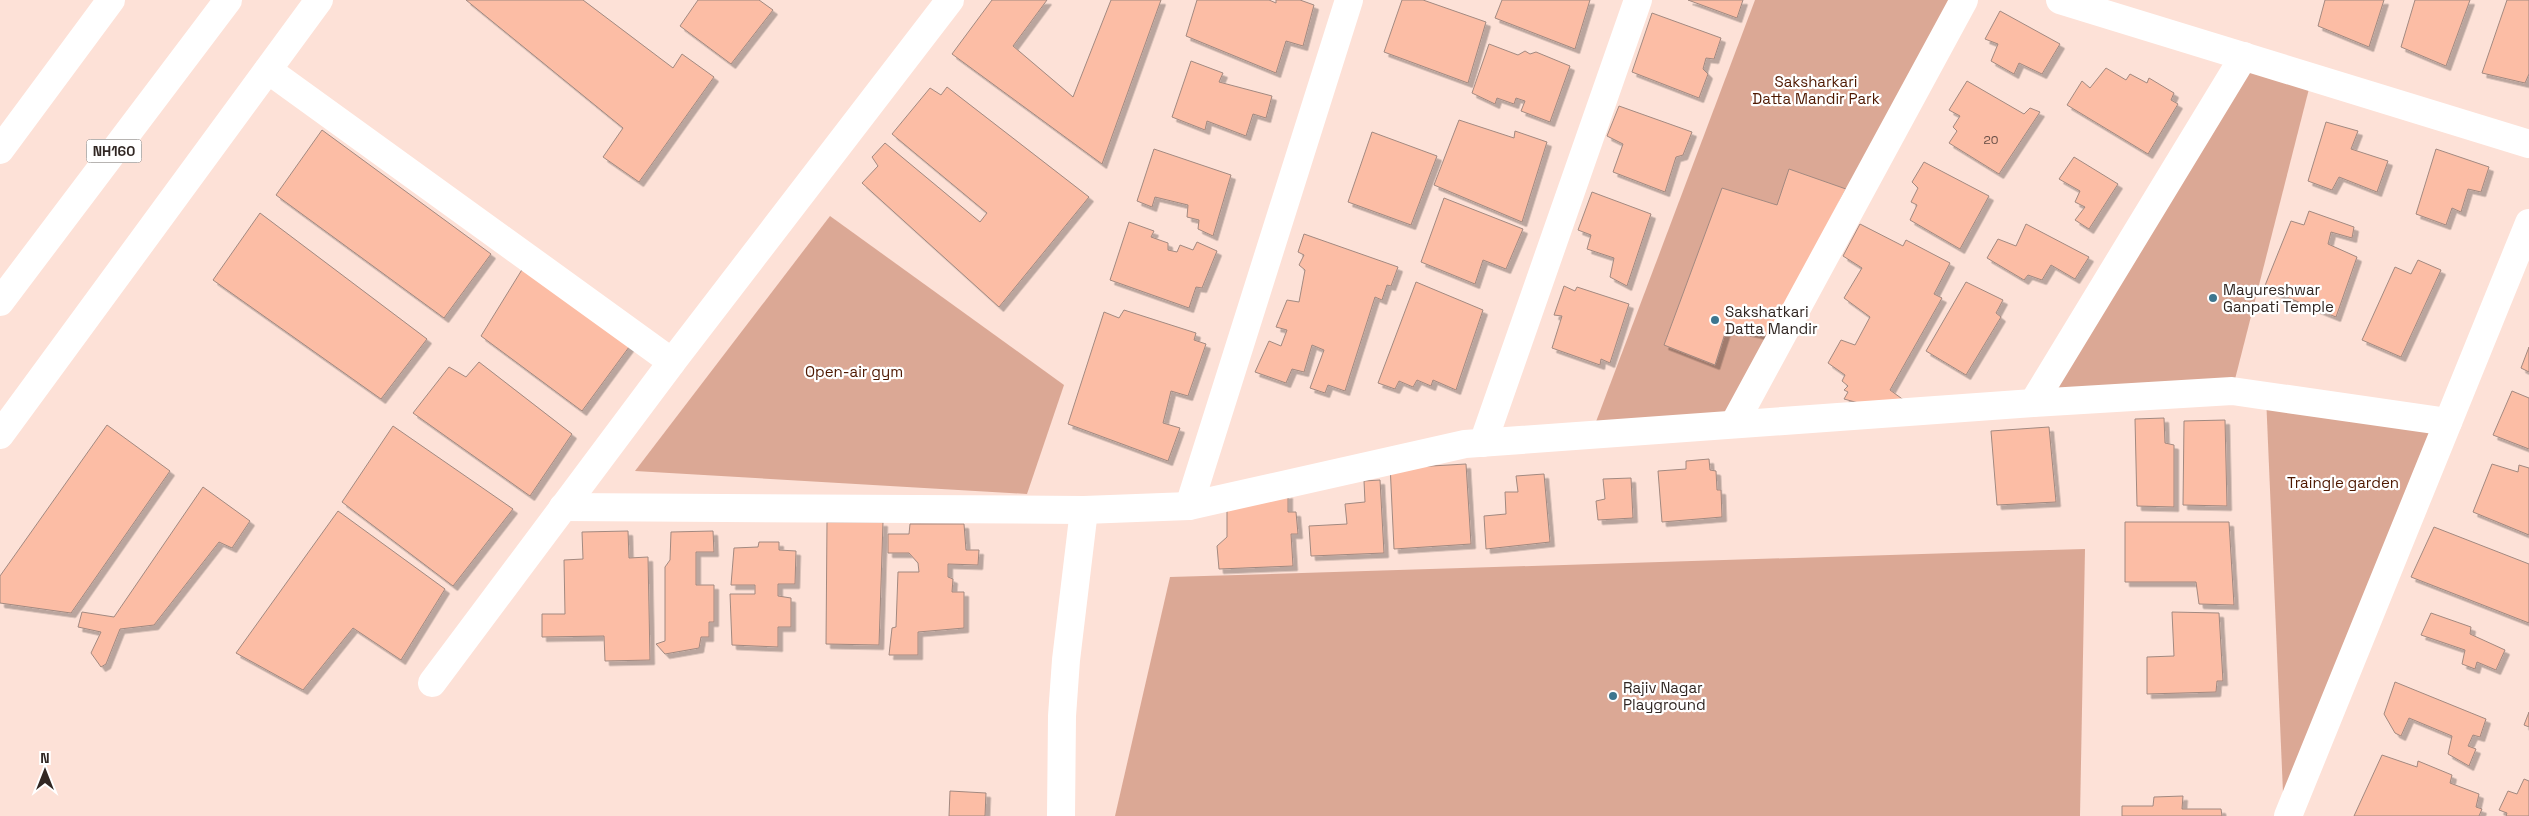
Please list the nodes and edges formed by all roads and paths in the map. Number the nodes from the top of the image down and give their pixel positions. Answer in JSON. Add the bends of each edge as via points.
{"nodes":[{"id":1,"x":110,"y":0,"type":"edge"},
{"id":2,"x":228,"y":0,"type":"edge"},
{"id":3,"x":319,"y":0,"type":"edge"},
{"id":4,"x":950,"y":0,"type":"edge"},
{"id":5,"x":1349,"y":0,"type":"edge"},
{"id":6,"x":1638,"y":0,"type":"edge"},
{"id":7,"x":1964,"y":0,"type":"edge"},
{"id":8,"x":2060,"y":0,"type":"edge"},
{"id":9,"x":2244,"y":56,"type":"junction"},
{"id":10,"x":268,"y":70,"type":"junction"},
{"id":11,"x":2529,"y":144,"type":"edge"},
{"id":12,"x":0,"y":150,"type":"edge"},
{"id":13,"x":2529,"y":223,"type":"edge"},
{"id":14,"x":0,"y":302,"type":"edge"},
{"id":15,"x":672,"y":362,"type":"junction"},
{"id":16,"x":2033,"y":403,"type":"junction"},
{"id":17,"x":2448,"y":422,"type":"junction"},
{"id":18,"x":1734,"y":424,"type":"junction"},
{"id":19,"x":0,"y":435,"type":"edge"},
{"id":20,"x":1484,"y":443,"type":"junction"},
{"id":21,"x":1189,"y":506,"type":"junction"},
{"id":22,"x":563,"y":508,"type":"junction"},
{"id":23,"x":1084,"y":510,"type":"junction"},
{"id":24,"x":432,"y":683,"type":"dead end"},
{"id":25,"x":1061,"y":816,"type":"edge"},
{"id":26,"x":2288,"y":816,"type":"edge"}],
"edges":[{"from":1,"to":12,"type":"main road"},
{"from":2,"to":14,"type":"main road","number":"NH160"},
{"from":3,"to":10,"type":"main road"},
{"from":4,"to":15,"type":"main road"},
{"from":5,"to":21,"type":"main road"},
{"from":6,"to":20,"type":"main road"},
{"from":7,"to":18,"type":"main road"},
{"from":8,"to":9,"type":"main road"},
{"from":9,"to":11,"type":"main road"},
{"from":9,"to":16,"type":"main road"},
{"from":10,"to":15,"type":"main road"},
{"from":10,"to":19,"type":"main road"},
{"from":13,"to":17,"type":"main road"},
{"from":15,"to":22,"type":"main road"},
{"from":16,"to":17,"type":"main road","via":[[2232,391]]},
{"from":16,"to":18,"type":"main road"},
{"from":17,"to":26,"type":"main road"},
{"from":18,"to":20,"type":"main road"},
{"from":20,"to":21,"type":"main road","via":[[1456,446]]},
{"from":21,"to":23,"type":"main road"},
{"from":22,"to":23,"type":"main road"},
{"from":22,"to":24,"type":"main road"},
{"from":23,"to":25,"type":"main road","via":[[1066,660]]}]}
